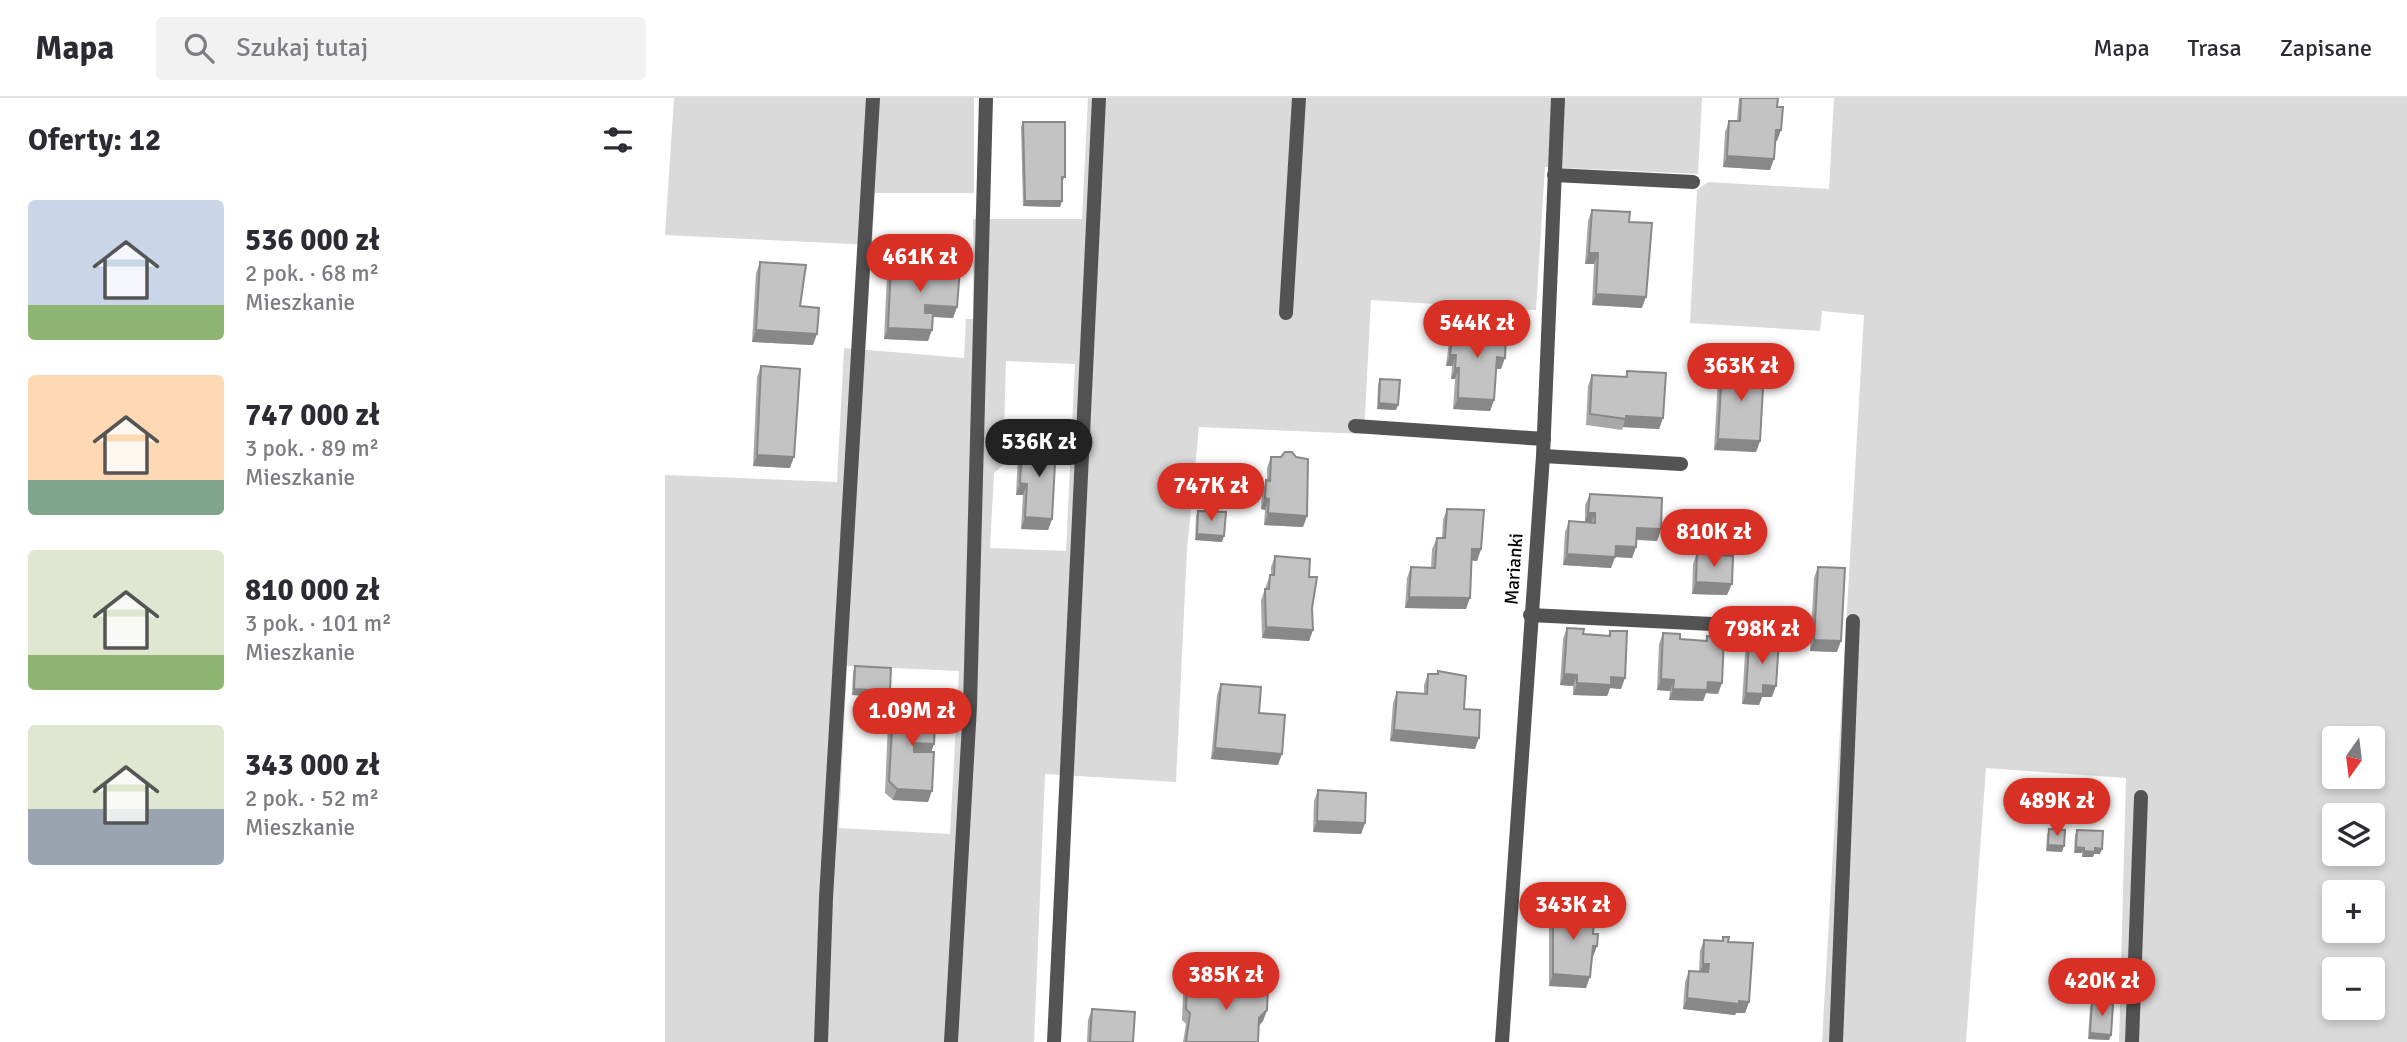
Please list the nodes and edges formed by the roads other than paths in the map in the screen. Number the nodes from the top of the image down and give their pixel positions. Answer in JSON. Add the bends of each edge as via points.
{"nodes":[{"id":1,"x":873,"y":98,"type":"edge"},
{"id":2,"x":986,"y":98,"type":"edge"},
{"id":3,"x":1098,"y":98,"type":"edge"},
{"id":4,"x":1300,"y":98,"type":"edge"},
{"id":5,"x":1558,"y":98,"type":"edge"},
{"id":6,"x":1554,"y":175,"type":"junction"},
{"id":7,"x":1693,"y":182,"type":"dead end"},
{"id":8,"x":1286,"y":313,"type":"dead end"},
{"id":9,"x":1355,"y":426,"type":"dead end"},
{"id":10,"x":1544,"y":439,"type":"junction"},
{"id":11,"x":1543,"y":456,"type":"junction"},
{"id":12,"x":1681,"y":464,"type":"dead end"},
{"id":13,"x":1530,"y":615,"type":"junction"},
{"id":14,"x":1853,"y":621,"type":"dead end"},
{"id":15,"x":1773,"y":627,"type":"dead end"},
{"id":16,"x":2141,"y":797,"type":"dead end"},
{"id":17,"x":821,"y":1042,"type":"edge"},
{"id":18,"x":951,"y":1042,"type":"edge"},
{"id":19,"x":1054,"y":1042,"type":"edge"},
{"id":20,"x":1502,"y":1042,"type":"edge"},
{"id":21,"x":1836,"y":1042,"type":"edge"},
{"id":22,"x":2132,"y":1042,"type":"edge"}],
"edges":[{"from":1,"to":17,"type":"lane"},
{"from":2,"to":18,"type":"lane","via":[[970,706]]},
{"from":3,"to":19,"type":"lane"},
{"from":4,"to":8,"type":"lane"},
{"from":5,"to":6,"type":"lane","name":"Marianki"},
{"from":6,"to":7,"type":"lane"},
{"from":6,"to":10,"type":"lane","name":"Marianki"},
{"from":9,"to":10,"type":"lane"},
{"from":10,"to":11,"type":"lane","name":"Marianki"},
{"from":11,"to":12,"type":"lane"},
{"from":11,"to":13,"type":"lane","name":"Marianki"},
{"from":13,"to":15,"type":"lane"},
{"from":13,"to":20,"type":"lane","name":"Marianki"},
{"from":14,"to":21,"type":"lane"},
{"from":16,"to":22,"type":"lane"}]}
